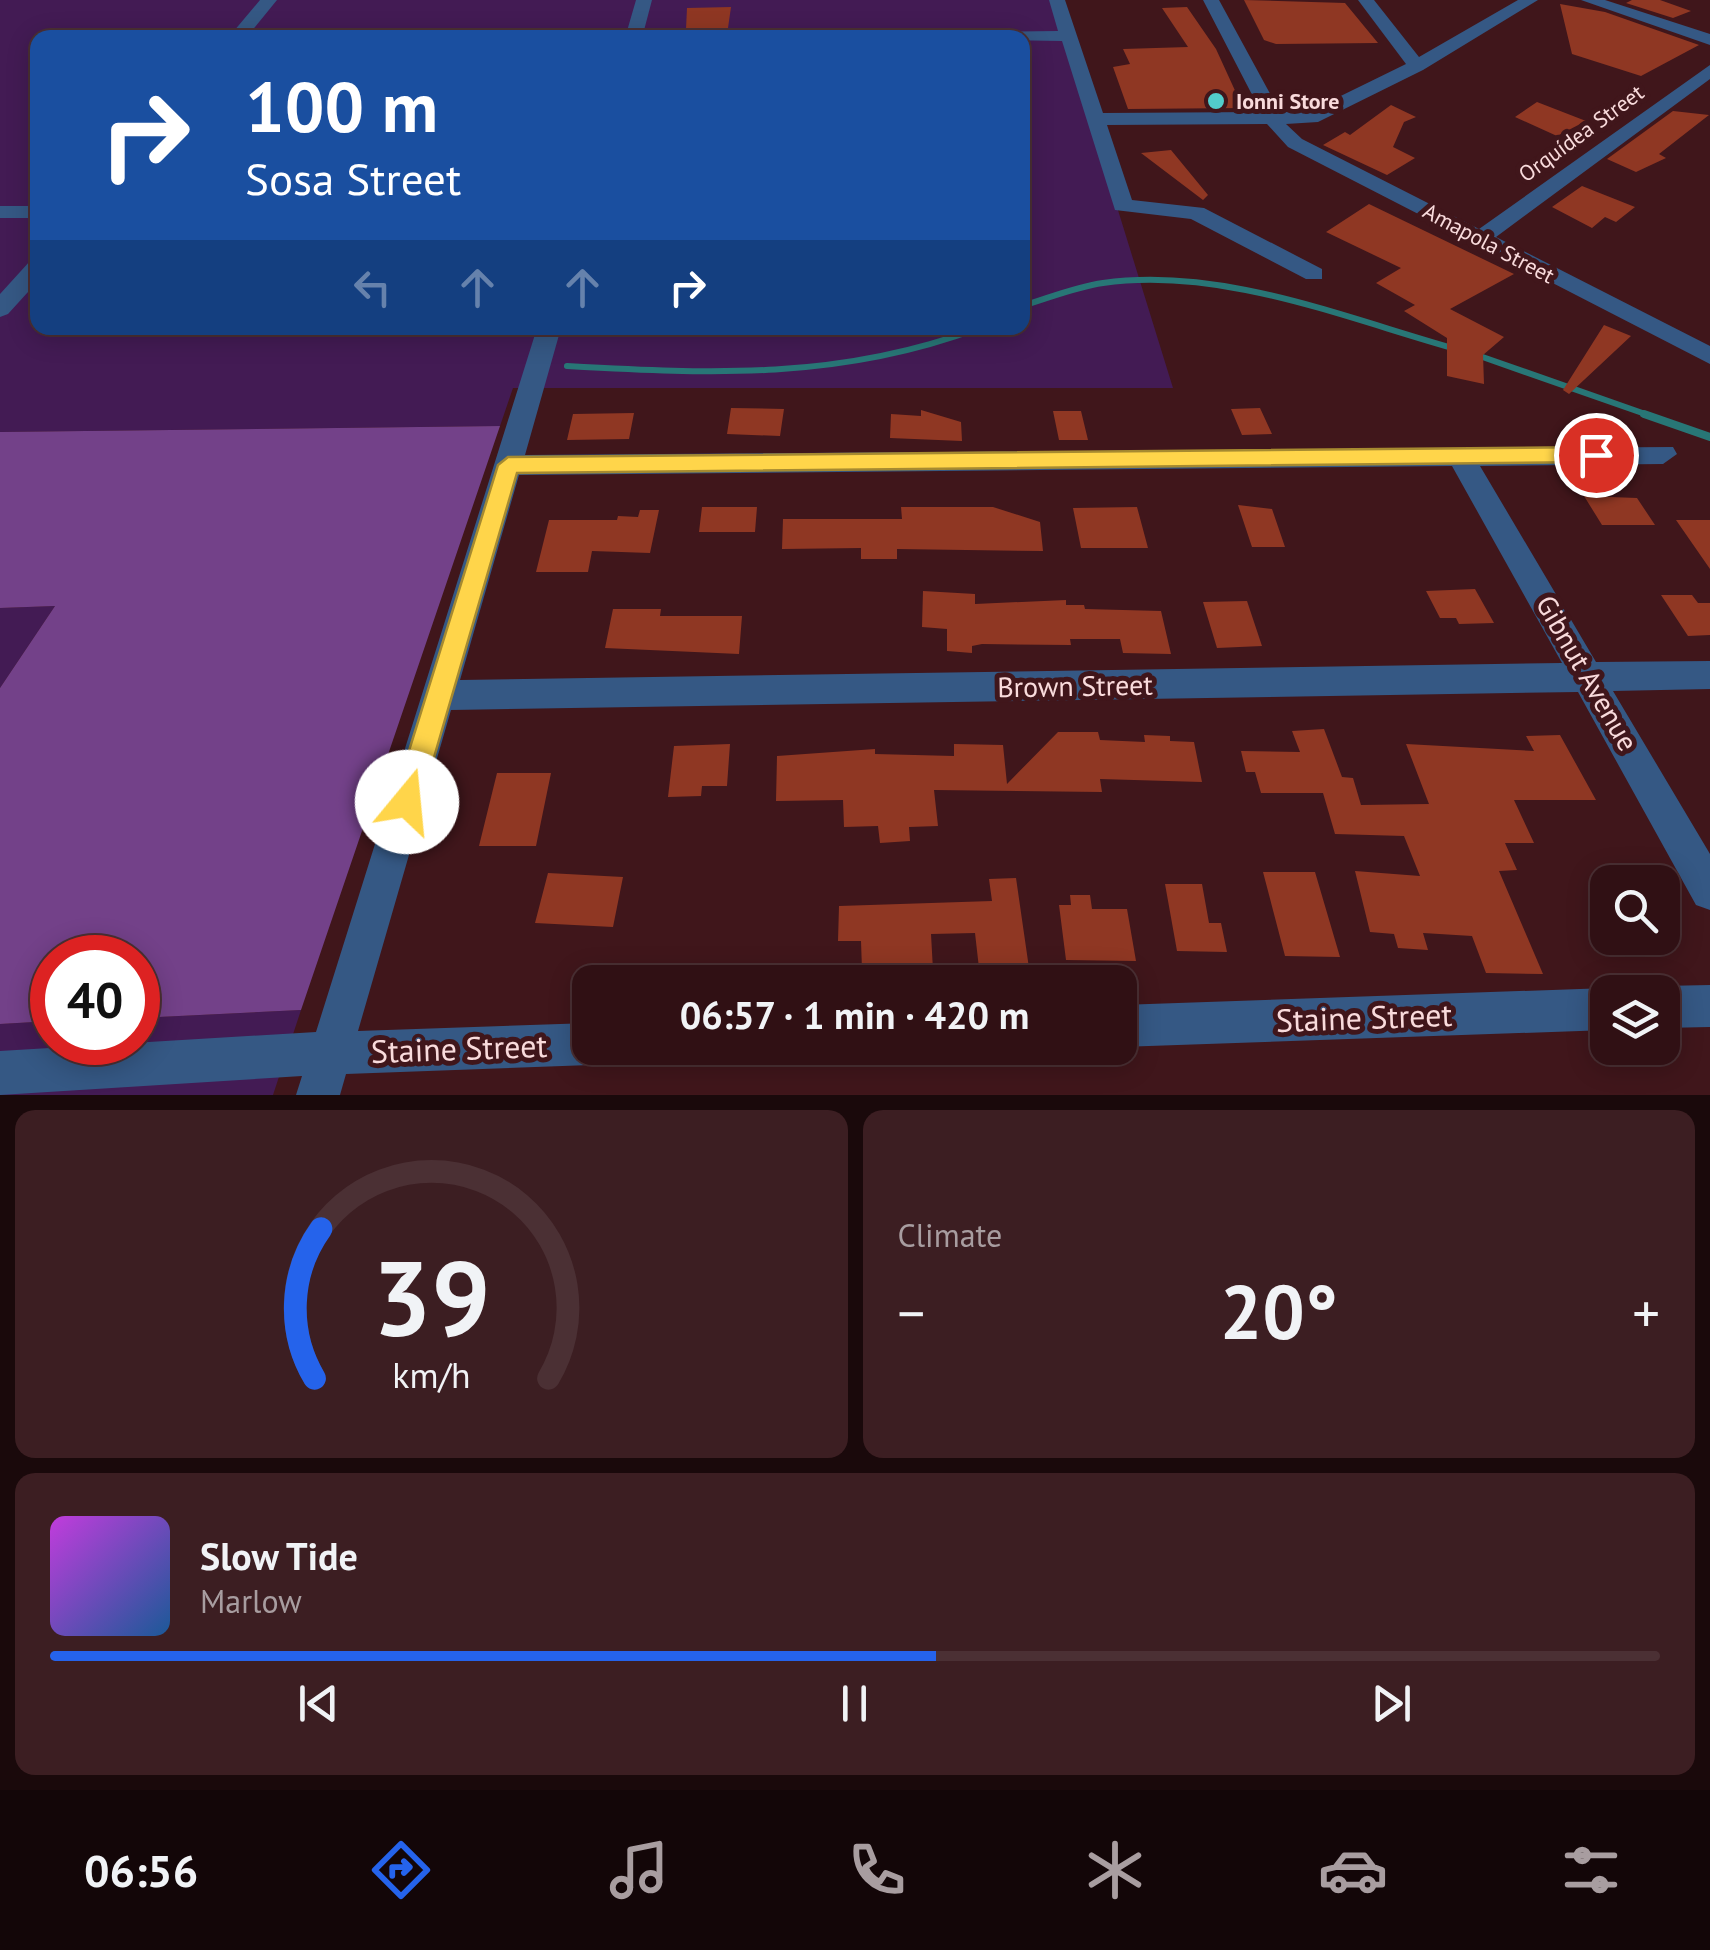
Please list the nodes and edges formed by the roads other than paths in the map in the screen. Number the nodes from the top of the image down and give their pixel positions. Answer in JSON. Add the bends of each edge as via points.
{"nodes":[{"id":1,"x":269,"y":0,"type":"edge"},
{"id":2,"x":644,"y":0,"type":"edge"},
{"id":3,"x":1057,"y":0,"type":"edge"},
{"id":4,"x":1211,"y":0,"type":"edge"},
{"id":5,"x":1366,"y":0,"type":"edge"},
{"id":6,"x":1589,"y":0,"type":"edge"},
{"id":7,"x":1522,"y":2,"type":"edge"},
{"id":8,"x":243,"y":30,"type":"edge"},
{"id":9,"x":636,"y":30,"type":"edge"},
{"id":10,"x":1030,"y":36,"type":"edge"},
{"id":11,"x":1068,"y":36,"type":"junction"},
{"id":12,"x":1710,"y":40,"type":"edge"},
{"id":13,"x":1417,"y":66,"type":"junction"},
{"id":14,"x":1710,"y":70,"type":"edge"},
{"id":15,"x":1095,"y":119,"type":"junction"},
{"id":16,"x":1275,"y":122,"type":"junction"},
{"id":17,"x":0,"y":212,"type":"edge"},
{"id":18,"x":30,"y":212,"type":"edge"},
{"id":19,"x":1482,"y":237,"type":"junction"},
{"id":20,"x":1314,"y":274,"type":"dead end"},
{"id":21,"x":30,"y":275,"type":"edge"},
{"id":22,"x":0,"y":310,"type":"edge"},
{"id":23,"x":547,"y":335,"type":"edge"},
{"id":24,"x":1710,"y":356,"type":"edge"},
{"id":25,"x":1663,"y":454,"type":"dead end"},
{"id":26,"x":1462,"y":456,"type":"junction"},
{"id":27,"x":508,"y":465,"type":"junction"},
{"id":28,"x":1710,"y":675,"type":"edge"},
{"id":29,"x":1591,"y":678,"type":"junction"},
{"id":30,"x":440,"y":695,"type":"junction"},
{"id":31,"x":1710,"y":890,"type":"edge"},
{"id":32,"x":1710,"y":1006,"type":"edge"},
{"id":33,"x":1680,"y":1007,"type":"edge"},
{"id":34,"x":1590,"y":1010,"type":"edge"},
{"id":35,"x":1137,"y":1025,"type":"edge"},
{"id":36,"x":572,"y":1045,"type":"edge"},
{"id":37,"x":329,"y":1053,"type":"junction"},
{"id":38,"x":0,"y":1073,"type":"edge"},
{"id":39,"x":318,"y":1095,"type":"edge"}],
"edges":[{"from":1,"to":8,"type":"street"},
{"from":2,"to":9,"type":"street"},
{"from":3,"to":11,"type":"street"},
{"from":4,"to":16,"type":"street"},
{"from":5,"to":13,"type":"street"},
{"from":6,"to":12,"type":"street"},
{"from":7,"to":13,"type":"street"},
{"from":10,"to":11,"type":"street"},
{"from":11,"to":15,"type":"street"},
{"from":13,"to":16,"type":"street","via":[[1321,115]]},
{"from":14,"to":19,"type":"street","name":"Orquídea Street"},
{"from":15,"to":16,"type":"street"},
{"from":15,"to":20,"type":"street","via":[[1123,205],[1196,213]]},
{"from":16,"to":19,"type":"street","name":"Amapola Street","via":[[1295,144]]},
{"from":17,"to":18,"type":"street"},
{"from":19,"to":24,"type":"street","name":"Amapola Street"},
{"from":21,"to":22,"type":"street"},
{"from":23,"to":27,"type":"street"},
{"from":25,"to":26,"type":"street"},
{"from":26,"to":27,"type":"street"},
{"from":26,"to":29,"type":"street","name":"Gibnut Avenue"},
{"from":27,"to":30,"type":"street"},
{"from":28,"to":29,"type":"street","name":"Brown Street"},
{"from":29,"to":30,"type":"street","name":"Brown Street"},
{"from":29,"to":31,"type":"street","name":"Gibnut Avenue"},
{"from":30,"to":37,"type":"street"},
{"from":32,"to":33,"type":"street"},
{"from":34,"to":35,"type":"street","name":"Staine Street"},
{"from":36,"to":37,"type":"street","name":"Staine Street"},
{"from":37,"to":38,"type":"street","name":"Staine Street"},
{"from":37,"to":39,"type":"street"}]}
